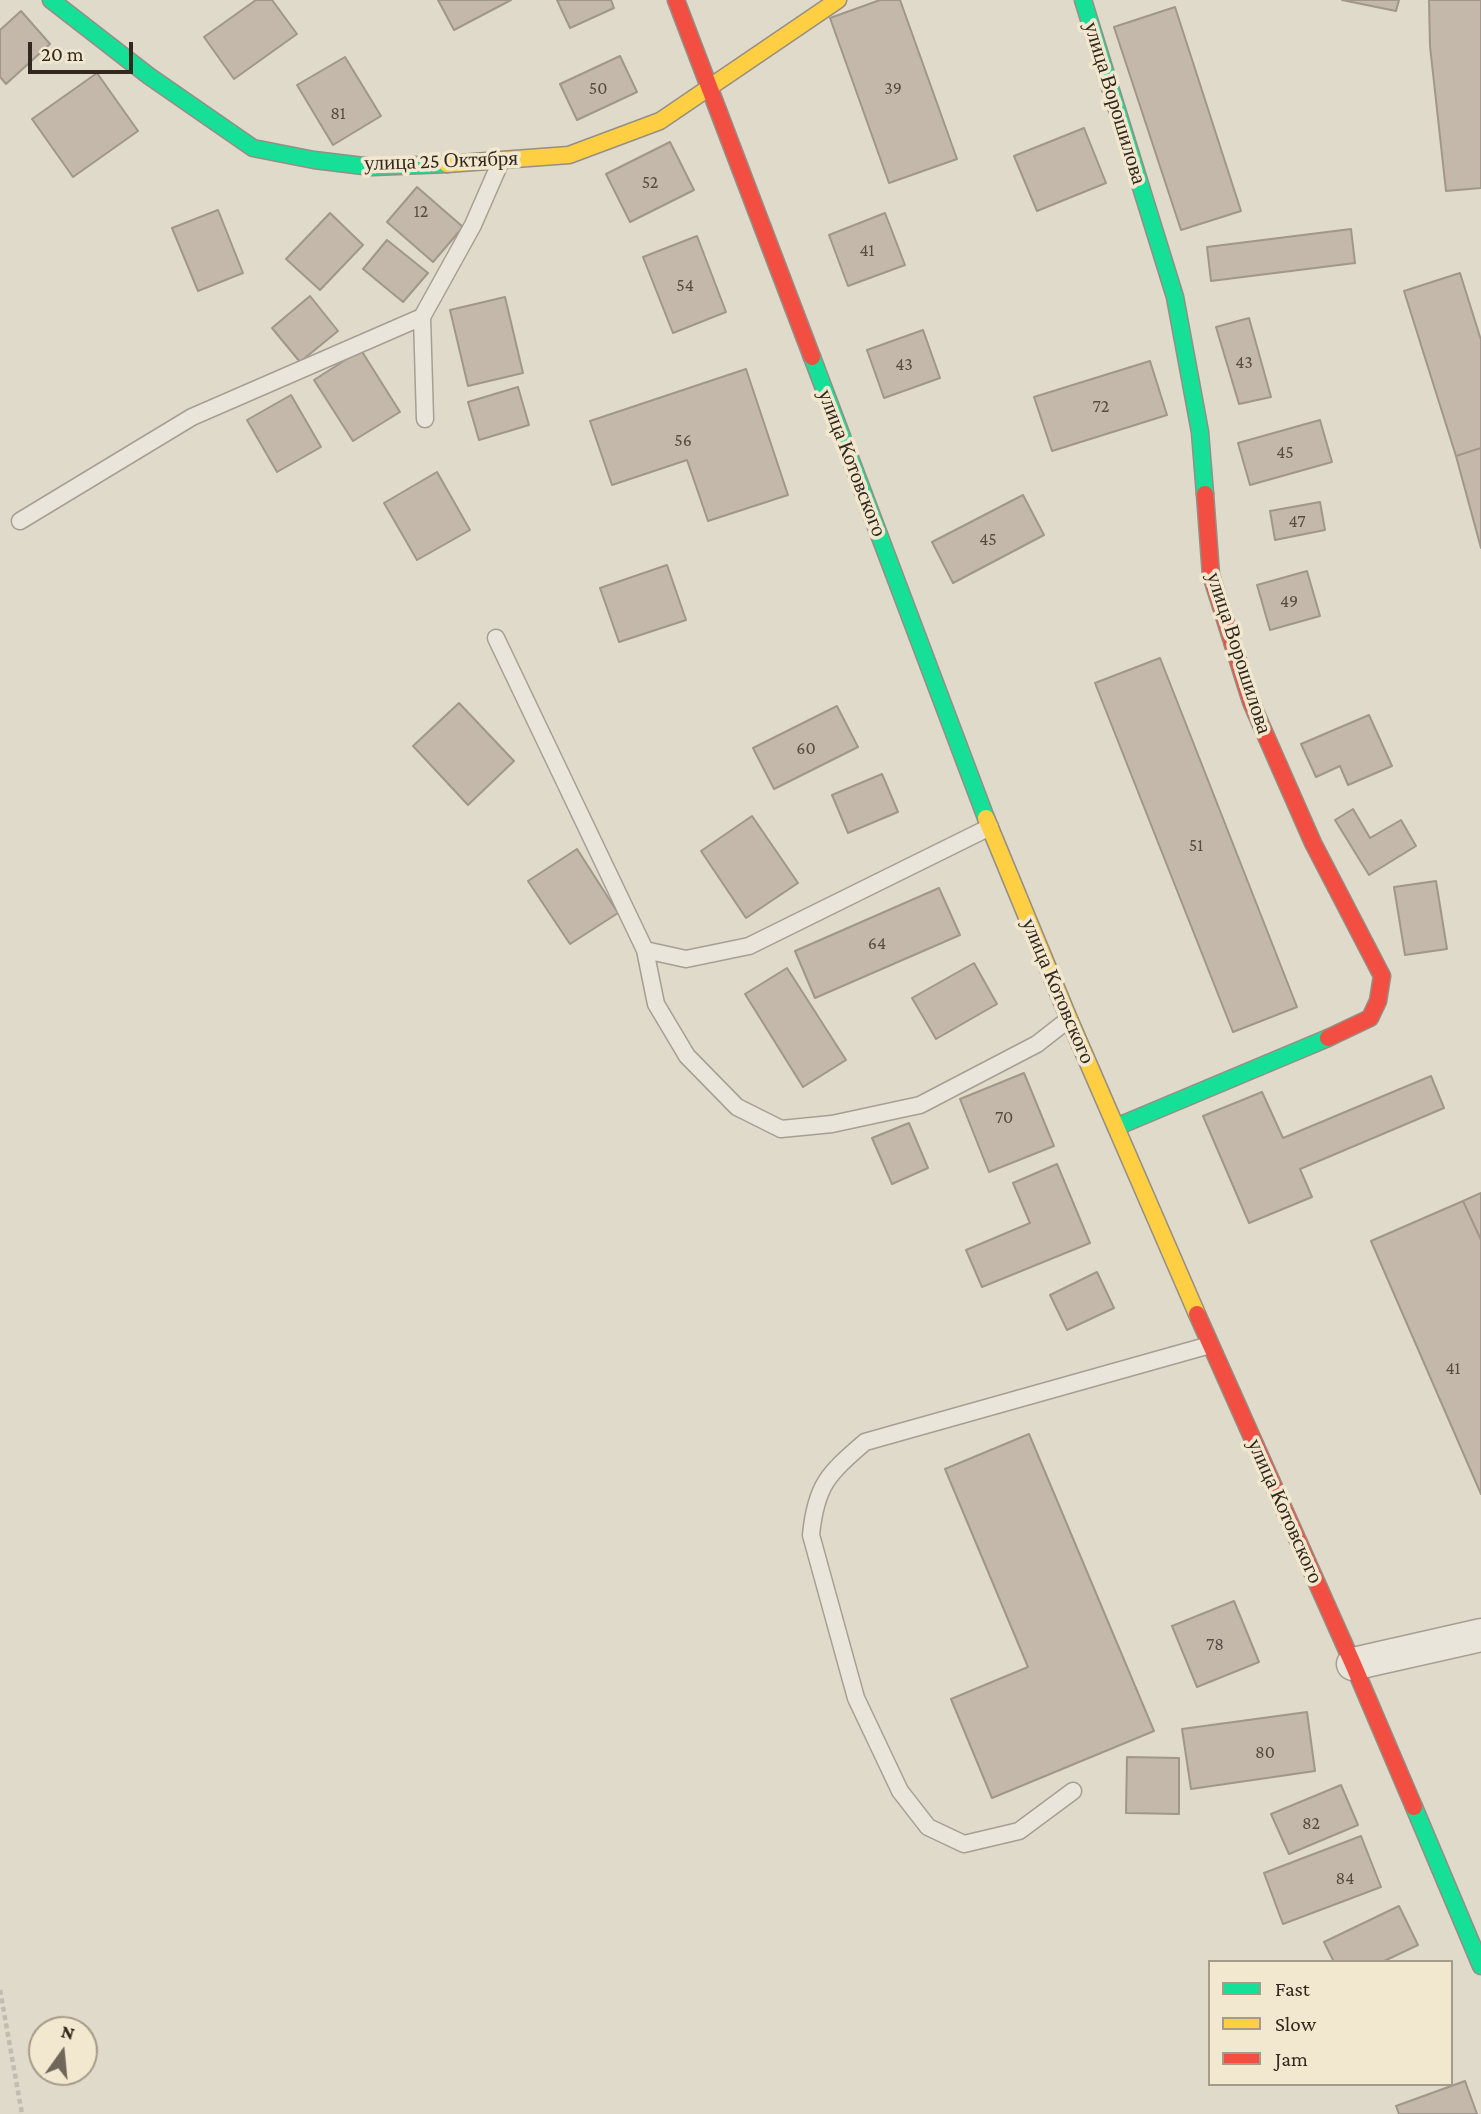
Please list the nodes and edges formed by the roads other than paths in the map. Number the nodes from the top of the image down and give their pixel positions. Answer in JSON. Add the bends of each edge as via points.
{"nodes":[{"id":1,"x":51,"y":0,"type":"edge"},
{"id":2,"x":676,"y":0,"type":"edge"},
{"id":3,"x":838,"y":0,"type":"edge"},
{"id":4,"x":1083,"y":0,"type":"edge"},
{"id":5,"x":709,"y":88,"type":"junction"},
{"id":6,"x":502,"y":160,"type":"junction"},
{"id":7,"x":422,"y":317,"type":"junction"},
{"id":8,"x":425,"y":419,"type":"dead end"},
{"id":9,"x":20,"y":521,"type":"dead end"},
{"id":10,"x":496,"y":638,"type":"dead end"},
{"id":11,"x":990,"y":827,"type":"junction"},
{"id":12,"x":645,"y":950,"type":"junction"},
{"id":13,"x":1069,"y":1019,"type":"junction"},
{"id":14,"x":1116,"y":1126,"type":"junction"},
{"id":15,"x":1210,"y":1345,"type":"junction"},
{"id":16,"x":1481,"y":1635,"type":"edge"},
{"id":17,"x":1353,"y":1664,"type":"junction"},
{"id":18,"x":1073,"y":1791,"type":"dead end"},
{"id":19,"x":1481,"y":1966,"type":"edge"}],
"edges":[{"from":1,"to":6,"type":"main road","name":"улица 25 Октября","via":[[253,148],[372,167]]},
{"from":2,"to":5,"type":"main road","name":"улица Котовского"},
{"from":3,"to":5,"type":"main road","name":"улица 25 Октября"},
{"from":4,"to":14,"type":"main road","name":"улица Ворошилова","via":[[1175,297],[1200,432],[1211,575],[1251,702],[1313,844],[1382,976],[1370,1017]]},
{"from":5,"to":6,"type":"main road","name":"улица 25 Октября","via":[[660,121],[569,155]]},
{"from":5,"to":11,"type":"main road","name":"улица Котовского"},
{"from":6,"to":7,"type":"lane","via":[[473,225]]},
{"from":7,"to":8,"type":"lane"},
{"from":7,"to":9,"type":"lane","via":[[192,417]]},
{"from":10,"to":12,"type":"lane"},
{"from":11,"to":12,"type":"lane","via":[[749,946],[686,959]]},
{"from":11,"to":13,"type":"main road","name":"улица Котовского"},
{"from":12,"to":13,"type":"lane","via":[[656,1004],[687,1056],[737,1107],[781,1129],[832,1125],[920,1105],[1037,1044]]},
{"from":13,"to":14,"type":"main road","name":"улица Котовского"},
{"from":14,"to":15,"type":"main road","name":"улица Котовского"},
{"from":15,"to":17,"type":"main road","name":"улица Котовского"},
{"from":15,"to":18,"type":"lane","via":[[865,1442],[822,1486],[814,1509],[811,1535],[856,1698],[900,1791],[928,1827],[964,1844],[1019,1830]]},
{"from":16,"to":17,"type":"street"},
{"from":17,"to":19,"type":"main road","name":"улица Котовского"}]}
